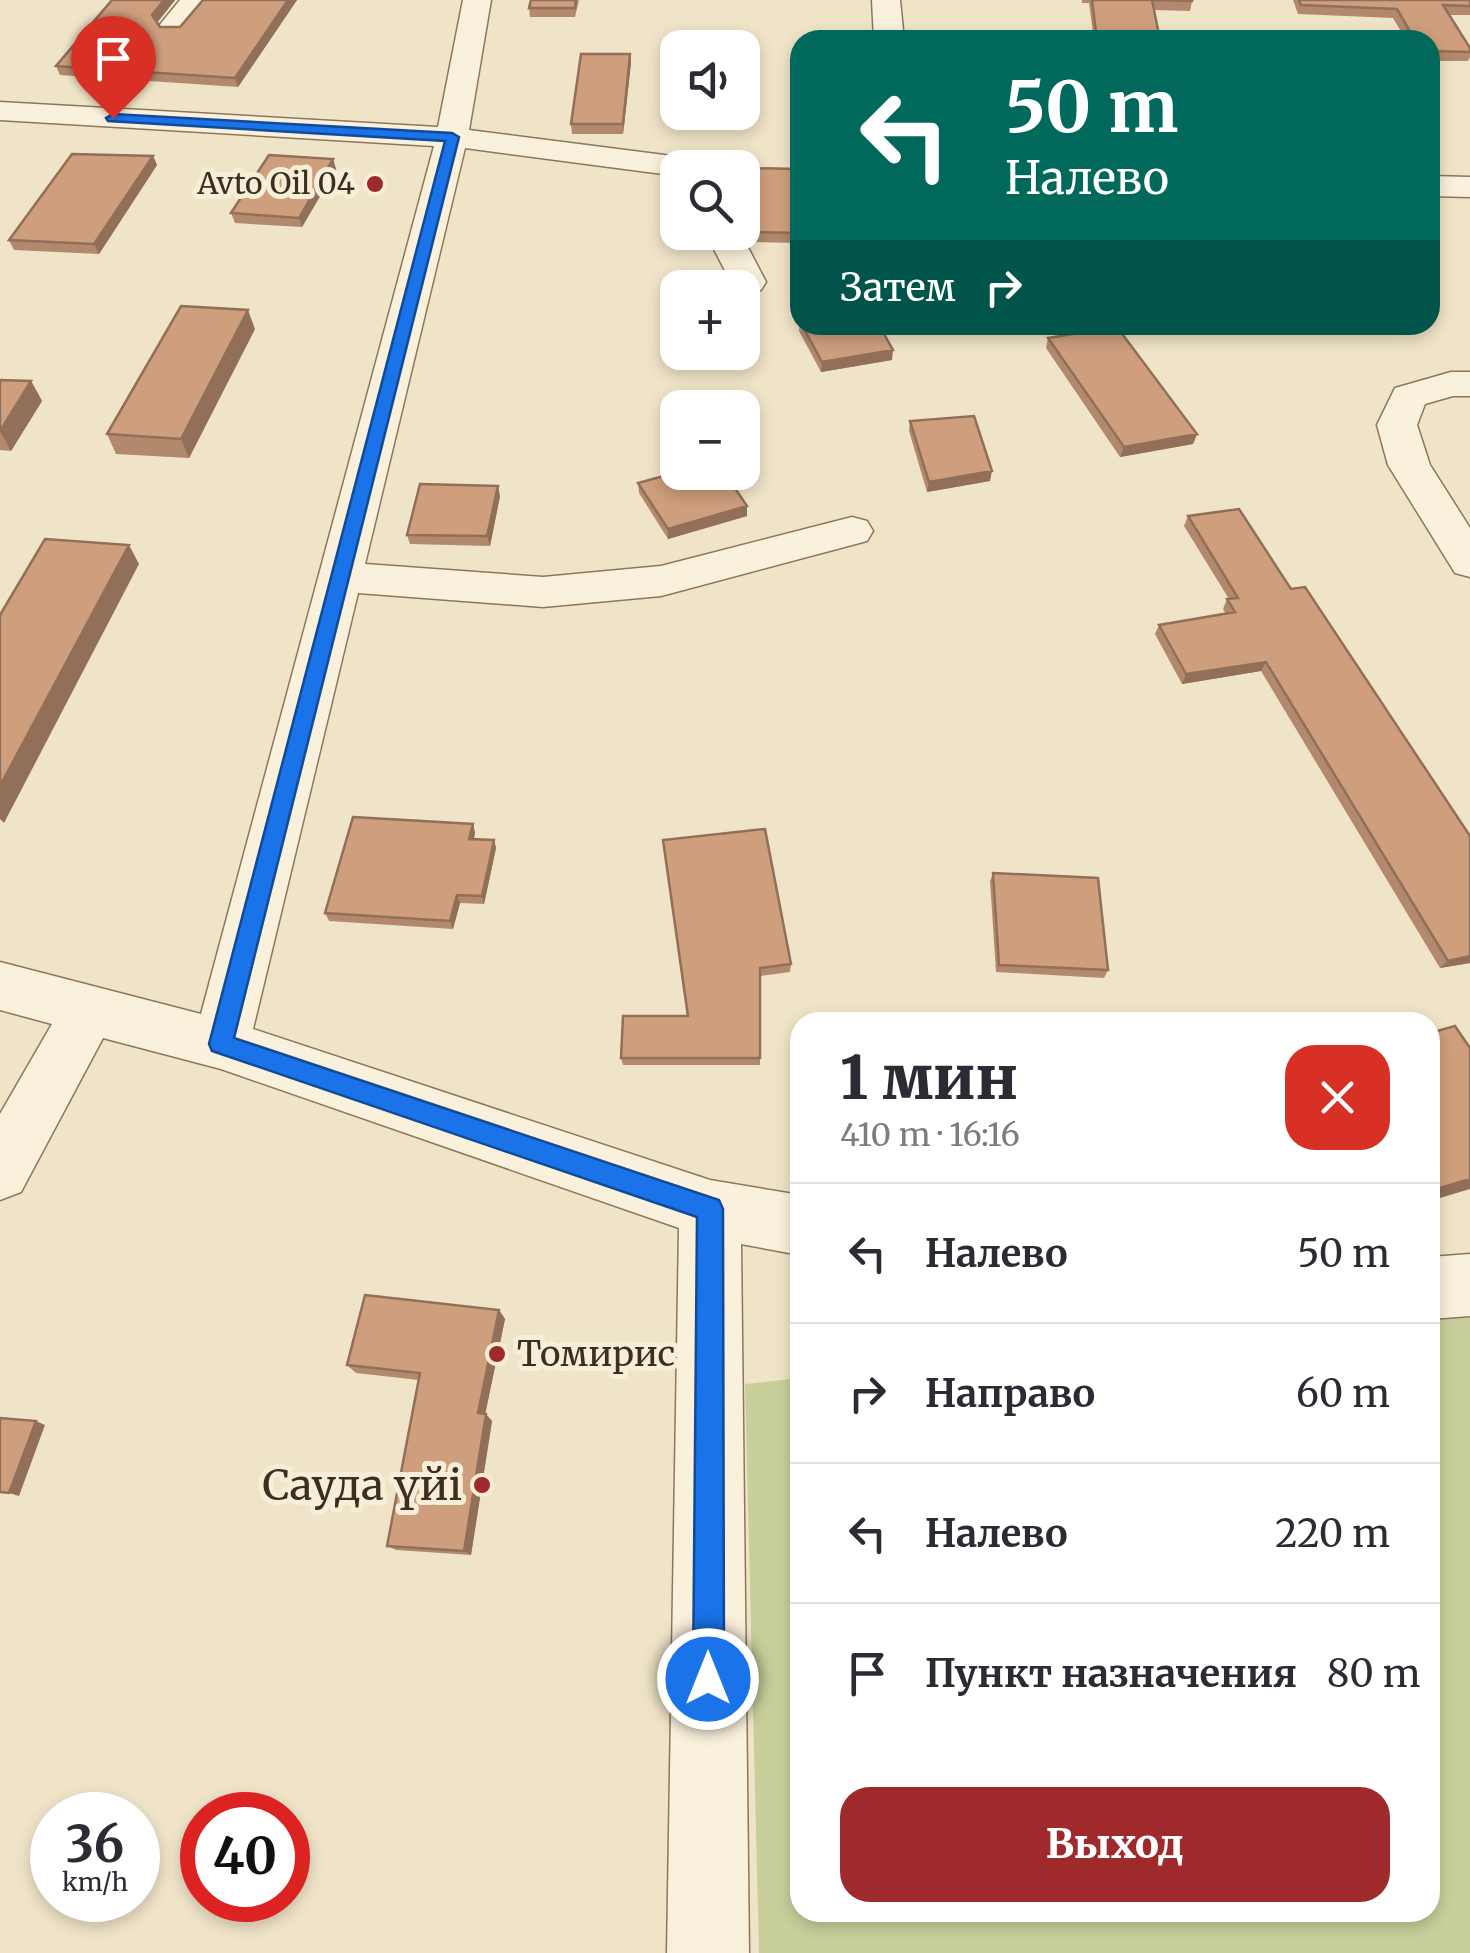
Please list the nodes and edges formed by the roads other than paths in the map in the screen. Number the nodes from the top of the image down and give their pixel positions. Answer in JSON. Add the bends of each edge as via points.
{"nodes":[{"id":1,"x":195,"y":0,"type":"edge"},
{"id":2,"x":477,"y":0,"type":"edge"},
{"id":3,"x":886,"y":0,"type":"edge"},
{"id":4,"x":172,"y":27,"type":"edge"},
{"id":5,"x":889,"y":30,"type":"edge"},
{"id":6,"x":0,"y":112,"type":"edge"},
{"id":7,"x":452,"y":137,"type":"junction"},
{"id":8,"x":660,"y":164,"type":"edge"},
{"id":9,"x":1440,"y":186,"type":"edge"},
{"id":10,"x":1470,"y":187,"type":"edge"},
{"id":11,"x":1470,"y":384,"type":"edge"},
{"id":12,"x":852,"y":531,"type":"dead end"},
{"id":13,"x":1470,"y":562,"type":"edge"},
{"id":14,"x":340,"y":577,"type":"junction"},
{"id":15,"x":0,"y":986,"type":"edge"},
{"id":16,"x":89,"y":1010,"type":"junction"},
{"id":17,"x":221,"y":1044,"type":"junction"},
{"id":18,"x":0,"y":1172,"type":"edge"},
{"id":19,"x":710,"y":1209,"type":"junction"},
{"id":20,"x":790,"y":1223,"type":"edge"},
{"id":21,"x":1470,"y":1284,"type":"edge"},
{"id":22,"x":1440,"y":1287,"type":"edge"},
{"id":23,"x":708,"y":1953,"type":"edge"}],
"edges":[{"from":1,"to":4,"type":"street"},
{"from":2,"to":7,"type":"street"},
{"from":3,"to":5,"type":"street"},
{"from":6,"to":7,"type":"street"},
{"from":7,"to":8,"type":"street"},
{"from":7,"to":14,"type":"street"},
{"from":9,"to":10,"type":"street"},
{"from":11,"to":13,"type":"street","via":[[1409,396],[1397,426],[1409,465]]},
{"from":12,"to":14,"type":"street","via":[[661,581],[544,592]]},
{"from":14,"to":17,"type":"street"},
{"from":15,"to":16,"type":"street"},
{"from":16,"to":17,"type":"street"},
{"from":16,"to":18,"type":"street"},
{"from":17,"to":19,"type":"street"},
{"from":19,"to":20,"type":"street"},
{"from":19,"to":23,"type":"street"},
{"from":21,"to":22,"type":"street"}]}
